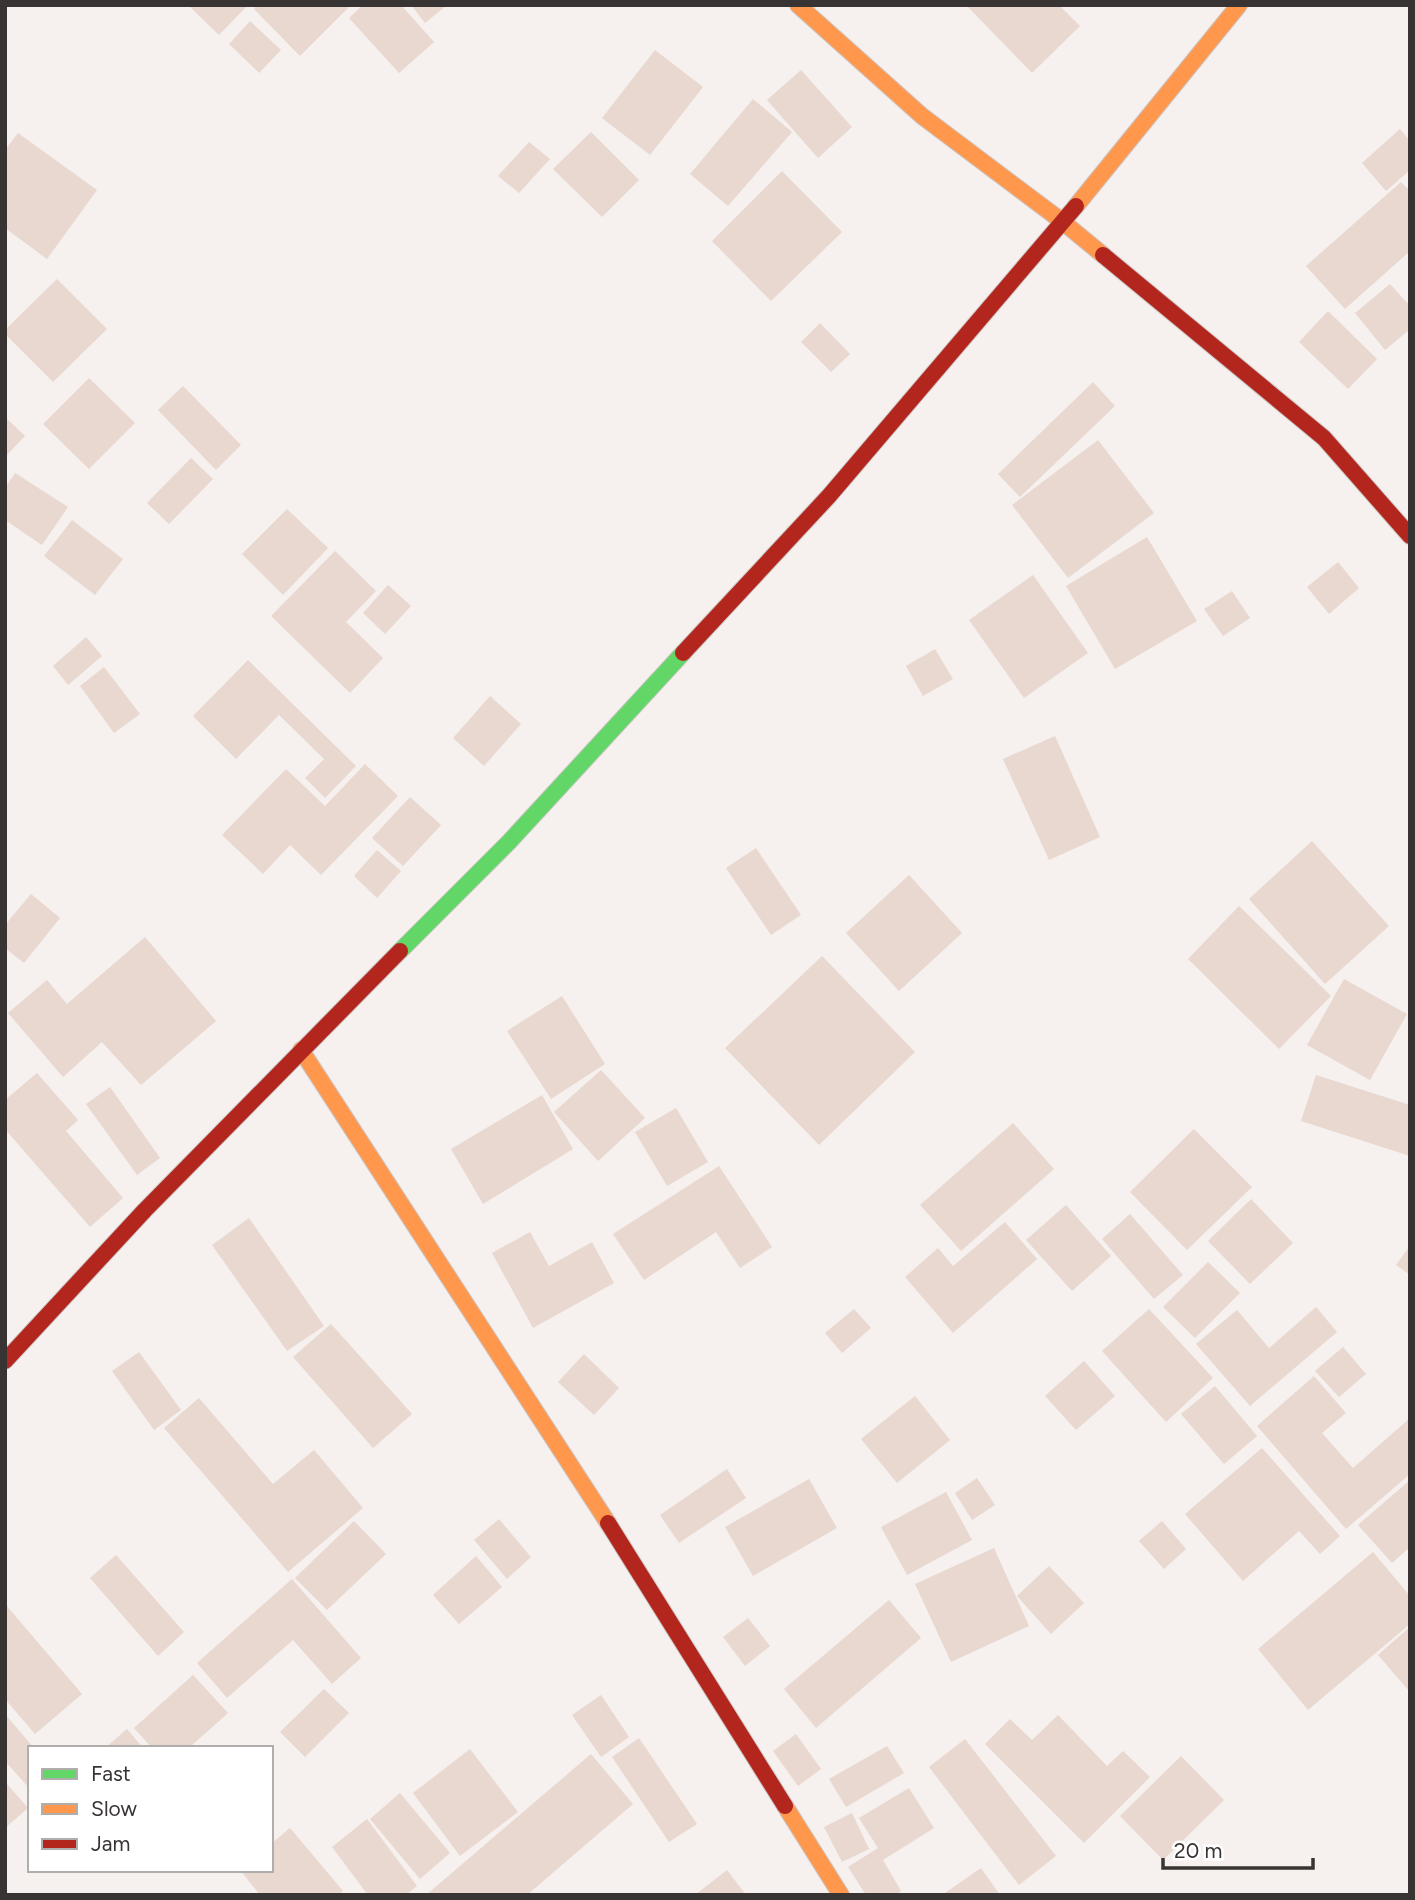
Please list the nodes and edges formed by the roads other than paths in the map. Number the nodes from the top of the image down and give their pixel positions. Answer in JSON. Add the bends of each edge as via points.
{"nodes":[{"id":1,"x":798,"y":5,"type":"edge"},
{"id":2,"x":1239,"y":5,"type":"edge"},
{"id":3,"x":1063,"y":222,"type":"junction"},
{"id":4,"x":1410,"y":536,"type":"edge"},
{"id":5,"x":301,"y":1050,"type":"junction"},
{"id":6,"x":5,"y":1361,"type":"edge"},
{"id":7,"x":841,"y":1895,"type":"edge"}],
"edges":[{"from":1,"to":3,"type":"street","via":[[922,116]]},
{"from":2,"to":3,"type":"street"},
{"from":3,"to":4,"type":"street","via":[[1324,438]]},
{"from":3,"to":5,"type":"street","via":[[801,527],[509,842]]},
{"from":5,"to":6,"type":"street"},
{"from":5,"to":7,"type":"street","via":[[590,1494]]}]}
